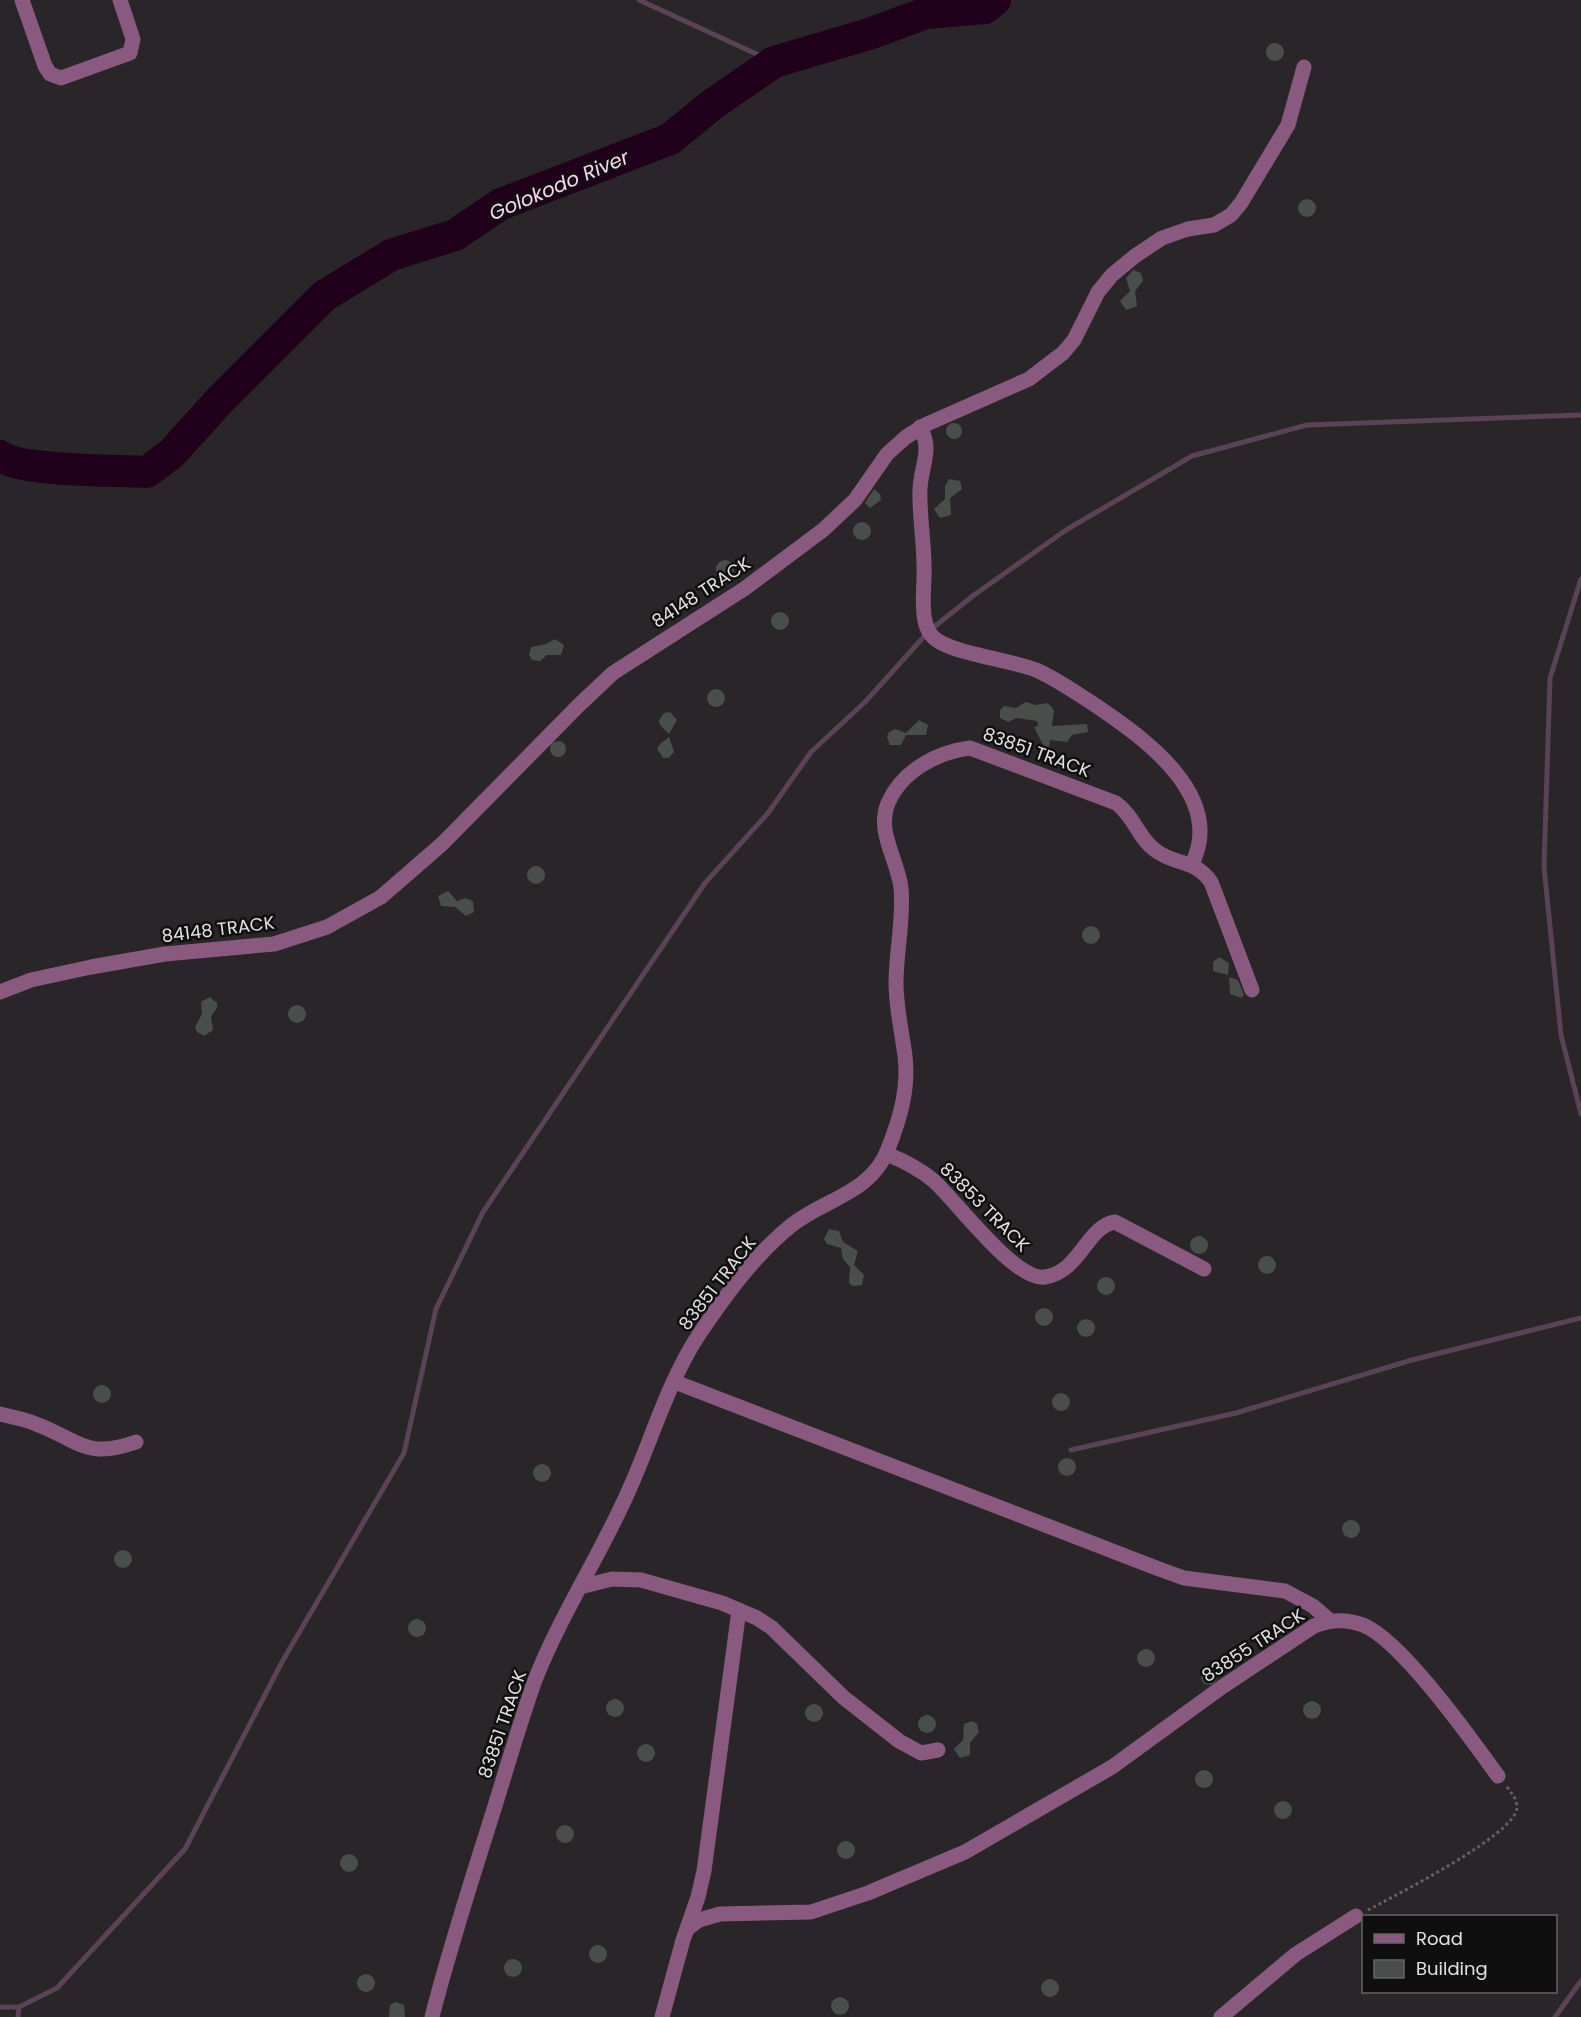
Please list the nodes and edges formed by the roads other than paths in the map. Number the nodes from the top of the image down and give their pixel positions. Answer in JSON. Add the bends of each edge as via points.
{"nodes":[{"id":1,"x":22,"y":0,"type":"edge"},
{"id":2,"x":120,"y":0,"type":"edge"},
{"id":3,"x":1305,"y":67,"type":"dead end"},
{"id":4,"x":920,"y":428,"type":"junction"},
{"id":5,"x":1192,"y":864,"type":"junction"},
{"id":6,"x":1252,"y":990,"type":"dead end"},
{"id":7,"x":0,"y":992,"type":"edge"},
{"id":8,"x":887,"y":1154,"type":"junction"},
{"id":9,"x":1204,"y":1269,"type":"dead end"},
{"id":10,"x":675,"y":1382,"type":"junction"},
{"id":11,"x":0,"y":1414,"type":"edge"},
{"id":12,"x":136,"y":1442,"type":"dead end"},
{"id":13,"x":580,"y":1587,"type":"junction"},
{"id":14,"x":739,"y":1610,"type":"junction"},
{"id":15,"x":1329,"y":1620,"type":"junction"},
{"id":16,"x":938,"y":1750,"type":"dead end"},
{"id":17,"x":1498,"y":1776,"type":"road end"},
{"id":18,"x":1356,"y":1916,"type":"road end"},
{"id":19,"x":687,"y":1929,"type":"junction"},
{"id":20,"x":432,"y":2017,"type":"edge"},
{"id":21,"x":662,"y":2017,"type":"edge"},
{"id":22,"x":1221,"y":2017,"type":"edge"}],
"edges":[{"from":1,"to":2,"type":"street","via":[[45,66],[50,74],[61,78],[130,53],[134,39]]},
{"from":3,"to":4,"type":"street","name":"84148 TRACK","via":[[1288,125],[1231,215],[1214,225],[1162,238],[1135,256],[1098,292],[1074,340],[1063,353],[1029,380]]},
{"from":4,"to":5,"type":"street","via":[[928,449],[920,486],[920,517],[924,620],[929,632],[943,644],[1038,671],[1116,720],[1159,754],[1184,787],[1198,818],[1202,832],[1200,850]]},
{"from":4,"to":7,"type":"street","name":"84148 TRACK","via":[[887,454],[855,500],[816,536],[613,673],[442,844],[361,910],[327,927],[274,944],[165,954],[31,980]]},
{"from":5,"to":6,"type":"street","name":"83851 TRACK","via":[[1211,882]]},
{"from":5,"to":8,"type":"street","name":"83851 TRACK","via":[[1157,852],[1146,843],[1130,815],[1116,803],[1046,779],[990,754],[970,748],[950,751],[911,774],[888,804],[884,822],[901,887],[896,996],[905,1060],[904,1102]]},
{"from":8,"to":9,"type":"street","name":"83853 TRACK","via":[[911,1164],[932,1180],[1010,1262],[1029,1275],[1047,1277],[1062,1271],[1101,1228],[1115,1222]]},
{"from":8,"to":10,"type":"street","name":"83851 TRACK","via":[[859,1187],[793,1224],[761,1254],[697,1338]]},
{"from":10,"to":13,"type":"street","name":"83851 TRACK","via":[[629,1491]]},
{"from":10,"to":15,"type":"street","via":[[1184,1578],[1285,1591]]},
{"from":11,"to":12,"type":"street","via":[[36,1424],[78,1446],[107,1450]]},
{"from":13,"to":14,"type":"street","via":[[612,1579],[642,1580]]},
{"from":13,"to":20,"type":"street","name":"83851 TRACK","via":[[536,1678],[448,1954]]},
{"from":14,"to":16,"type":"street","via":[[772,1628],[843,1696],[899,1741],[921,1753]]},
{"from":14,"to":19,"type":"street","via":[[711,1827],[698,1897]]},
{"from":15,"to":17,"type":"street","name":"83855 TRACK","via":[[1355,1623],[1382,1636],[1409,1663]]},
{"from":15,"to":19,"type":"street","name":"83855 TRACK","via":[[1222,1688],[1112,1767],[965,1852],[811,1912],[720,1914],[699,1920]]},
{"from":18,"to":22,"type":"street","via":[[1296,1954]]},
{"from":19,"to":21,"type":"street"}]}
